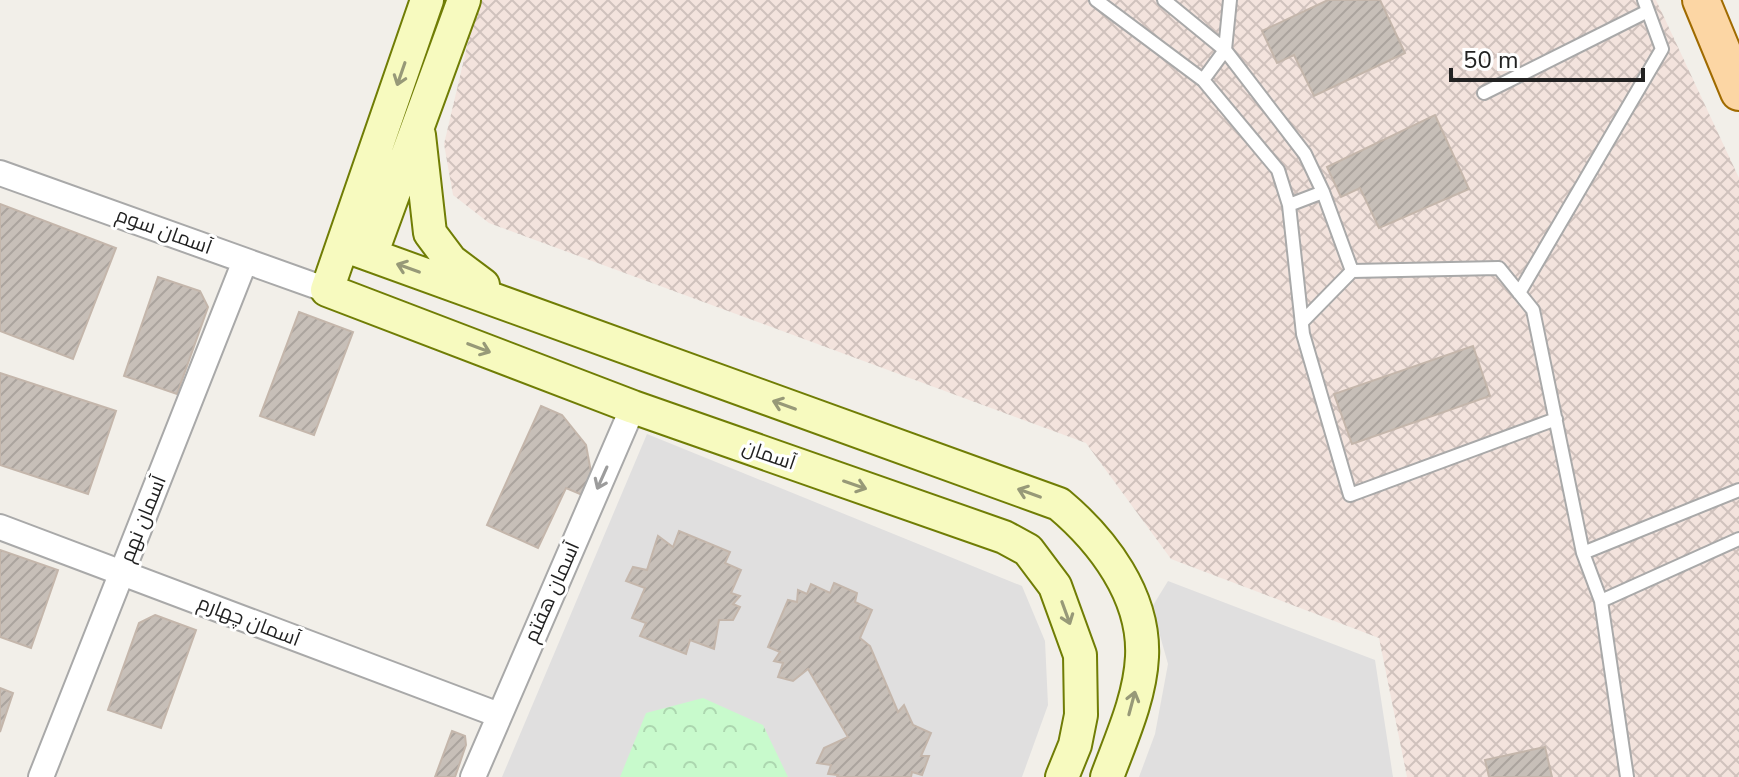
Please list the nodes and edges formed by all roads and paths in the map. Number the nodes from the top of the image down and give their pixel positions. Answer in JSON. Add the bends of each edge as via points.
{"nodes":[{"id":1,"x":427,"y":0,"type":"edge"},
{"id":2,"x":464,"y":0,"type":"edge"},
{"id":3,"x":1096,"y":0,"type":"edge"},
{"id":4,"x":1164,"y":0,"type":"edge"},
{"id":5,"x":1230,"y":0,"type":"edge"},
{"id":6,"x":1701,"y":0,"type":"edge"},
{"id":7,"x":1646,"y":6,"type":"edge"},
{"id":8,"x":1225,"y":50,"type":"junction"},
{"id":9,"x":1203,"y":80,"type":"junction"},
{"id":10,"x":1739,"y":92,"type":"edge"},
{"id":11,"x":1484,"y":93,"type":"dead end"},
{"id":12,"x":418,"y":127,"type":"junction"},
{"id":13,"x":0,"y":173,"type":"edge"},
{"id":14,"x":1323,"y":192,"type":"junction"},
{"id":15,"x":1289,"y":205,"type":"junction"},
{"id":16,"x":357,"y":250,"type":"junction"},
{"id":17,"x":245,"y":261,"type":"junction"},
{"id":18,"x":1352,"y":271,"type":"junction"},
{"id":19,"x":327,"y":290,"type":"junction"},
{"id":20,"x":1519,"y":293,"type":"junction"},
{"id":21,"x":511,"y":306,"type":"junction"},
{"id":22,"x":1303,"y":321,"type":"junction"},
{"id":23,"x":633,"y":407,"type":"junction"},
{"id":24,"x":1556,"y":419,"type":"junction"},
{"id":25,"x":1739,"y":490,"type":"edge"},
{"id":26,"x":0,"y":527,"type":"edge"},
{"id":27,"x":1739,"y":539,"type":"edge"},
{"id":28,"x":1583,"y":553,"type":"junction"},
{"id":29,"x":122,"y":573,"type":"junction"},
{"id":30,"x":1601,"y":601,"type":"junction"},
{"id":31,"x":499,"y":715,"type":"junction"},
{"id":32,"x":41,"y":777,"type":"edge"},
{"id":33,"x":473,"y":777,"type":"edge"},
{"id":34,"x":1062,"y":777,"type":"edge"},
{"id":35,"x":1107,"y":777,"type":"edge"},
{"id":36,"x":1627,"y":777,"type":"edge"}],
"edges":[{"from":1,"to":16,"type":"street","one_way":true},
{"from":2,"to":12,"type":"street"},
{"from":3,"to":9,"type":"lane"},
{"from":4,"to":8,"type":"lane"},
{"from":5,"to":8,"type":"lane"},
{"from":6,"to":10,"type":"main road"},
{"from":7,"to":11,"type":"lane"},
{"from":7,"to":20,"type":"lane","via":[[1662,49]]},
{"from":8,"to":9,"type":"lane"},
{"from":8,"to":14,"type":"lane","via":[[1305,154]]},
{"from":9,"to":15,"type":"lane","via":[[1278,170]]},
{"from":12,"to":16,"type":"street"},
{"from":12,"to":21,"type":"street","via":[[430,233],[451,261]]},
{"from":13,"to":17,"type":"street","name":"آسمان سوم"},
{"from":14,"to":15,"type":"lane"},
{"from":14,"to":18,"type":"lane"},
{"from":15,"to":22,"type":"lane"},
{"from":16,"to":19,"type":"street"},
{"from":21,"to":16,"type":"street","one_way":true},
{"from":17,"to":19,"type":"street","name":"آسمان سوم"},
{"from":17,"to":29,"type":"street","name":"آسمان نهم"},
{"from":18,"to":20,"type":"lane","via":[[1499,268]]},
{"from":18,"to":22,"type":"lane"},
{"from":19,"to":23,"type":"street","name":"آسمان","one_way":true},
{"from":20,"to":24,"type":"lane","via":[[1533,310]]},
{"from":35,"to":21,"type":"street","one_way":true,"via":[[1135,694],[1142,657],[1139,620],[1106,551],[1059,504]]},
{"from":22,"to":24,"type":"lane","via":[[1350,495]]},
{"from":23,"to":31,"type":"street","name":"آسمان هفتم","one_way":true},
{"from":23,"to":34,"type":"street","name":"آسمان","one_way":true,"via":[[1004,537],[1028,550],[1055,586],[1080,655],[1081,715]]},
{"from":24,"to":28,"type":"lane"},
{"from":25,"to":28,"type":"lane"},
{"from":26,"to":29,"type":"street","name":"آسمان چهارم"},
{"from":27,"to":30,"type":"lane"},
{"from":28,"to":30,"type":"lane"},
{"from":29,"to":31,"type":"street","name":"آسمان چهارم"},
{"from":29,"to":32,"type":"street","name":"آسمان نهم"},
{"from":30,"to":36,"type":"lane"},
{"from":31,"to":33,"type":"street","name":"آسمان هفتم"}]}
